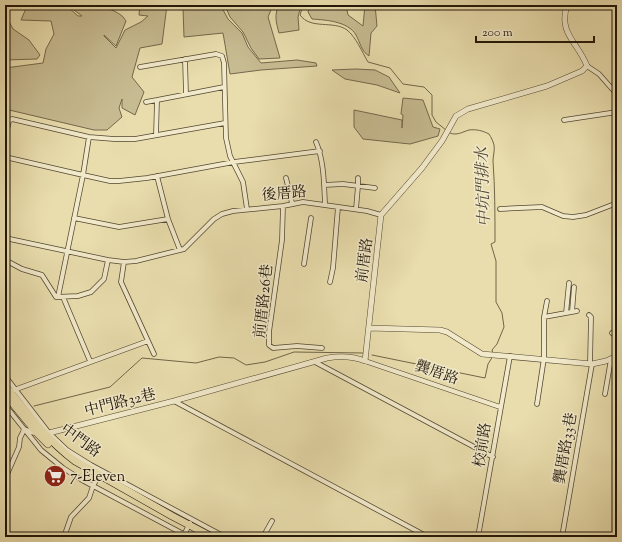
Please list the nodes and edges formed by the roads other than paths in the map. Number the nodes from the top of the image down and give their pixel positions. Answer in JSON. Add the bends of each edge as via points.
{"nodes":[{"id":1,"x":567,"y":5,"type":"edge"},
{"id":2,"x":185,"y":59,"type":"junction"},
{"id":3,"x":587,"y":66,"type":"junction"},
{"id":4,"x":140,"y":67,"type":"dead end"},
{"id":5,"x":224,"y":87,"type":"junction"},
{"id":6,"x":617,"y":92,"type":"edge"},
{"id":7,"x":186,"y":94,"type":"junction"},
{"id":8,"x":157,"y":100,"type":"junction"},
{"id":9,"x":146,"y":102,"type":"dead end"},
{"id":10,"x":617,"y":112,"type":"edge"},
{"id":11,"x":564,"y":120,"type":"dead end"},
{"id":12,"x":225,"y":123,"type":"junction"},
{"id":13,"x":156,"y":135,"type":"junction"},
{"id":14,"x":89,"y":137,"type":"junction"},
{"id":15,"x":5,"y":138,"type":"edge"},
{"id":16,"x":316,"y":142,"type":"dead end"},
{"id":17,"x":320,"y":151,"type":"junction"},
{"id":18,"x":5,"y":157,"type":"edge"},
{"id":19,"x":234,"y":162,"type":"junction"},
{"id":20,"x":83,"y":176,"type":"junction"},
{"id":21,"x":157,"y":176,"type":"junction"},
{"id":22,"x":286,"y":178,"type":"dead end"},
{"id":23,"x":358,"y":178,"type":"dead end"},
{"id":24,"x":324,"y":185,"type":"junction"},
{"id":25,"x":358,"y":186,"type":"junction"},
{"id":26,"x":375,"y":188,"type":"dead end"},
{"id":27,"x":617,"y":202,"type":"edge"},
{"id":28,"x":292,"y":203,"type":"junction"},
{"id":29,"x":325,"y":204,"type":"junction"},
{"id":30,"x":283,"y":206,"type":"junction"},
{"id":31,"x":338,"y":207,"type":"junction"},
{"id":32,"x":247,"y":209,"type":"junction"},
{"id":33,"x":356,"y":209,"type":"junction"},
{"id":34,"x":500,"y":209,"type":"dead end"},
{"id":35,"x":381,"y":215,"type":"junction"},
{"id":36,"x":74,"y":218,"type":"junction"},
{"id":37,"x":311,"y":218,"type":"dead end"},
{"id":38,"x":168,"y":219,"type":"junction"},
{"id":39,"x":5,"y":238,"type":"edge"},
{"id":40,"x":180,"y":250,"type":"junction"},
{"id":41,"x":67,"y":251,"type":"junction"},
{"id":42,"x":5,"y":260,"type":"edge"},
{"id":43,"x":108,"y":260,"type":"junction"},
{"id":44,"x":124,"y":262,"type":"junction"},
{"id":45,"x":304,"y":264,"type":"dead end"},
{"id":46,"x":330,"y":282,"type":"dead end"},
{"id":47,"x":570,"y":283,"type":"dead end"},
{"id":48,"x":574,"y":287,"type":"dead end"},
{"id":49,"x":61,"y":297,"type":"junction"},
{"id":50,"x":547,"y":301,"type":"dead end"},
{"id":51,"x":566,"y":313,"type":"junction"},
{"id":52,"x":589,"y":315,"type":"dead end"},
{"id":53,"x":544,"y":316,"type":"junction"},
{"id":54,"x":370,"y":328,"type":"junction"},
{"id":55,"x":612,"y":333,"type":"dead end"},
{"id":56,"x":617,"y":337,"type":"edge"},
{"id":57,"x":148,"y":341,"type":"junction"},
{"id":58,"x":322,"y":348,"type":"dead end"},
{"id":59,"x":154,"y":354,"type":"dead end"},
{"id":60,"x":510,"y":356,"type":"junction"},
{"id":61,"x":617,"y":356,"type":"edge"},
{"id":62,"x":544,"y":358,"type":"junction"},
{"id":63,"x":611,"y":359,"type":"junction"},
{"id":64,"x":90,"y":361,"type":"junction"},
{"id":65,"x":365,"y":361,"type":"junction"},
{"id":66,"x":315,"y":362,"type":"junction"},
{"id":67,"x":591,"y":364,"type":"junction"},
{"id":68,"x":5,"y":376,"type":"edge"},
{"id":69,"x":5,"y":385,"type":"edge"},
{"id":70,"x":10,"y":392,"type":"edge"},
{"id":71,"x":605,"y":394,"type":"dead end"},
{"id":72,"x":174,"y":401,"type":"junction"},
{"id":73,"x":537,"y":404,"type":"dead end"},
{"id":74,"x":5,"y":405,"type":"edge"},
{"id":75,"x":500,"y":407,"type":"junction"},
{"id":76,"x":7,"y":411,"type":"edge"},
{"id":77,"x":24,"y":430,"type":"junction"},
{"id":78,"x":43,"y":433,"type":"junction"},
{"id":79,"x":493,"y":457,"type":"junction"},
{"id":80,"x":97,"y":478,"type":"junction"},
{"id":81,"x":5,"y":480,"type":"edge"},
{"id":82,"x":272,"y":521,"type":"dead end"},
{"id":83,"x":187,"y":529,"type":"edge"},
{"id":84,"x":64,"y":537,"type":"edge"},
{"id":85,"x":189,"y":537,"type":"edge"},
{"id":86,"x":204,"y":537,"type":"edge"},
{"id":87,"x":212,"y":537,"type":"edge"},
{"id":88,"x":225,"y":537,"type":"edge"},
{"id":89,"x":263,"y":537,"type":"edge"},
{"id":90,"x":428,"y":537,"type":"edge"},
{"id":91,"x":478,"y":537,"type":"edge"},
{"id":92,"x":562,"y":537,"type":"edge"}],
"edges":[{"from":1,"to":3,"type":"street","via":[[565,28]]},
{"from":2,"to":4,"type":"street"},
{"from":2,"to":5,"type":"street","via":[[216,54],[222,56]]},
{"from":2,"to":7,"type":"street"},
{"from":3,"to":6,"type":"street"},
{"from":3,"to":35,"type":"street","via":[[582,71],[547,86],[468,109],[456,116],[447,134],[422,168]]},
{"from":5,"to":7,"type":"street"},
{"from":5,"to":12,"type":"street"},
{"from":7,"to":8,"type":"street"},
{"from":8,"to":9,"type":"street"},
{"from":8,"to":13,"type":"street"},
{"from":10,"to":11,"type":"street"},
{"from":12,"to":13,"type":"street"},
{"from":12,"to":19,"type":"street","via":[[230,156]]},
{"from":13,"to":14,"type":"street","via":[[135,139]]},
{"from":14,"to":15,"type":"street","via":[[12,119],[9,121]]},
{"from":14,"to":20,"type":"street"},
{"from":16,"to":17,"type":"street"},
{"from":17,"to":19,"type":"street"},
{"from":17,"to":24,"type":"street"},
{"from":18,"to":20,"type":"street"},
{"from":19,"to":21,"type":"street"},
{"from":19,"to":32,"type":"street","via":[[243,182]]},
{"from":20,"to":21,"type":"street","via":[[110,181]]},
{"from":20,"to":36,"type":"street"},
{"from":21,"to":38,"type":"street"},
{"from":22,"to":28,"type":"street"},
{"from":23,"to":25,"type":"street"},
{"from":24,"to":25,"type":"street"},
{"from":24,"to":29,"type":"street"},
{"from":25,"to":26,"type":"street"},
{"from":25,"to":33,"type":"street"},
{"from":27,"to":34,"type":"street","via":[[586,215],[572,217],[563,216],[542,206]]},
{"from":28,"to":29,"type":"street","name":"後厝路"},
{"from":28,"to":30,"type":"street","name":"後厝路"},
{"from":29,"to":31,"type":"street","name":"後厝路"},
{"from":30,"to":32,"type":"street","name":"後厝路"},
{"from":30,"to":58,"type":"street","name":"前厝路26巷","via":[[282,240],[269,345],[273,348]]},
{"from":31,"to":33,"type":"street","name":"後厝路"},
{"from":31,"to":46,"type":"street"},
{"from":32,"to":40,"type":"street","name":"後厝路","via":[[222,214]]},
{"from":33,"to":35,"type":"street","name":"後厝路"},
{"from":35,"to":54,"type":"street","name":"前厝路","via":[[372,284]]},
{"from":36,"to":38,"type":"street","via":[[119,227]]},
{"from":36,"to":41,"type":"street"},
{"from":37,"to":45,"type":"street"},
{"from":38,"to":40,"type":"street"},
{"from":39,"to":41,"type":"street"},
{"from":40,"to":44,"type":"street"},
{"from":41,"to":43,"type":"street"},
{"from":41,"to":49,"type":"street"},
{"from":42,"to":49,"type":"street","via":[[42,275],[56,297]]},
{"from":43,"to":44,"type":"street"},
{"from":43,"to":49,"type":"street","via":[[104,279],[91,292]]},
{"from":44,"to":57,"type":"street","via":[[121,282]]},
{"from":47,"to":51,"type":"street"},
{"from":48,"to":51,"type":"street","via":[[574,311]]},
{"from":49,"to":64,"type":"street"},
{"from":50,"to":53,"type":"street"},
{"from":51,"to":53,"type":"street"},
{"from":52,"to":67,"type":"street","name":"龔厝路33巷"},
{"from":53,"to":62,"type":"street"},
{"from":54,"to":60,"type":"street","via":[[440,330],[478,352]]},
{"from":54,"to":65,"type":"street","name":"前厝路"},
{"from":55,"to":56,"type":"street"},
{"from":57,"to":59,"type":"street"},
{"from":57,"to":64,"type":"street"},
{"from":60,"to":62,"type":"street"},
{"from":60,"to":75,"type":"street","name":"校前路"},
{"from":61,"to":63,"type":"street"},
{"from":62,"to":67,"type":"street"},
{"from":62,"to":73,"type":"street"},
{"from":63,"to":67,"type":"street"},
{"from":63,"to":71,"type":"street"},
{"from":64,"to":70,"type":"street"},
{"from":65,"to":66,"type":"street","via":[[349,356],[337,356]]},
{"from":65,"to":75,"type":"street","name":"龔厝路"},
{"from":66,"to":72,"type":"street"},
{"from":66,"to":79,"type":"street"},
{"from":67,"to":92,"type":"street","name":"龔厝路33巷"},
{"from":68,"to":70,"type":"street","name":"中門路"},
{"from":69,"to":70,"type":"main road","name":"中門路"},
{"from":70,"to":78,"type":"main road","name":"中門路"},
{"from":70,"to":78,"type":"street","name":"中門路"},
{"from":72,"to":78,"type":"street","name":"中門路32巷"},
{"from":72,"to":90,"type":"street"},
{"from":74,"to":76,"type":"street","name":"中門路"},
{"from":75,"to":79,"type":"street","name":"校前路"},
{"from":76,"to":77,"type":"street","name":"中門路"},
{"from":77,"to":78,"type":"street","name":"中門路32巷"},
{"from":77,"to":80,"type":"street","name":"中門路","via":[[63,468]]},
{"from":77,"to":81,"type":"street"},
{"from":78,"to":80,"type":"street","name":"中門路","via":[[72,454]]},
{"from":78,"to":80,"type":"main road","name":"中門路","via":[[59,455]]},
{"from":79,"to":91,"type":"street","name":"校前路"},
{"from":80,"to":83,"type":"main road","name":"中門路"},
{"from":80,"to":84,"type":"street","via":[[89,498],[71,517]]},
{"from":82,"to":89,"type":"street"},
{"from":83,"to":85,"type":"street","name":"中門路"},
{"from":83,"to":86,"type":"main road","name":"中門路"},
{"from":83,"to":87,"type":"main road","name":"中門路"},
{"from":83,"to":88,"type":"street","name":"中門路"}]}
